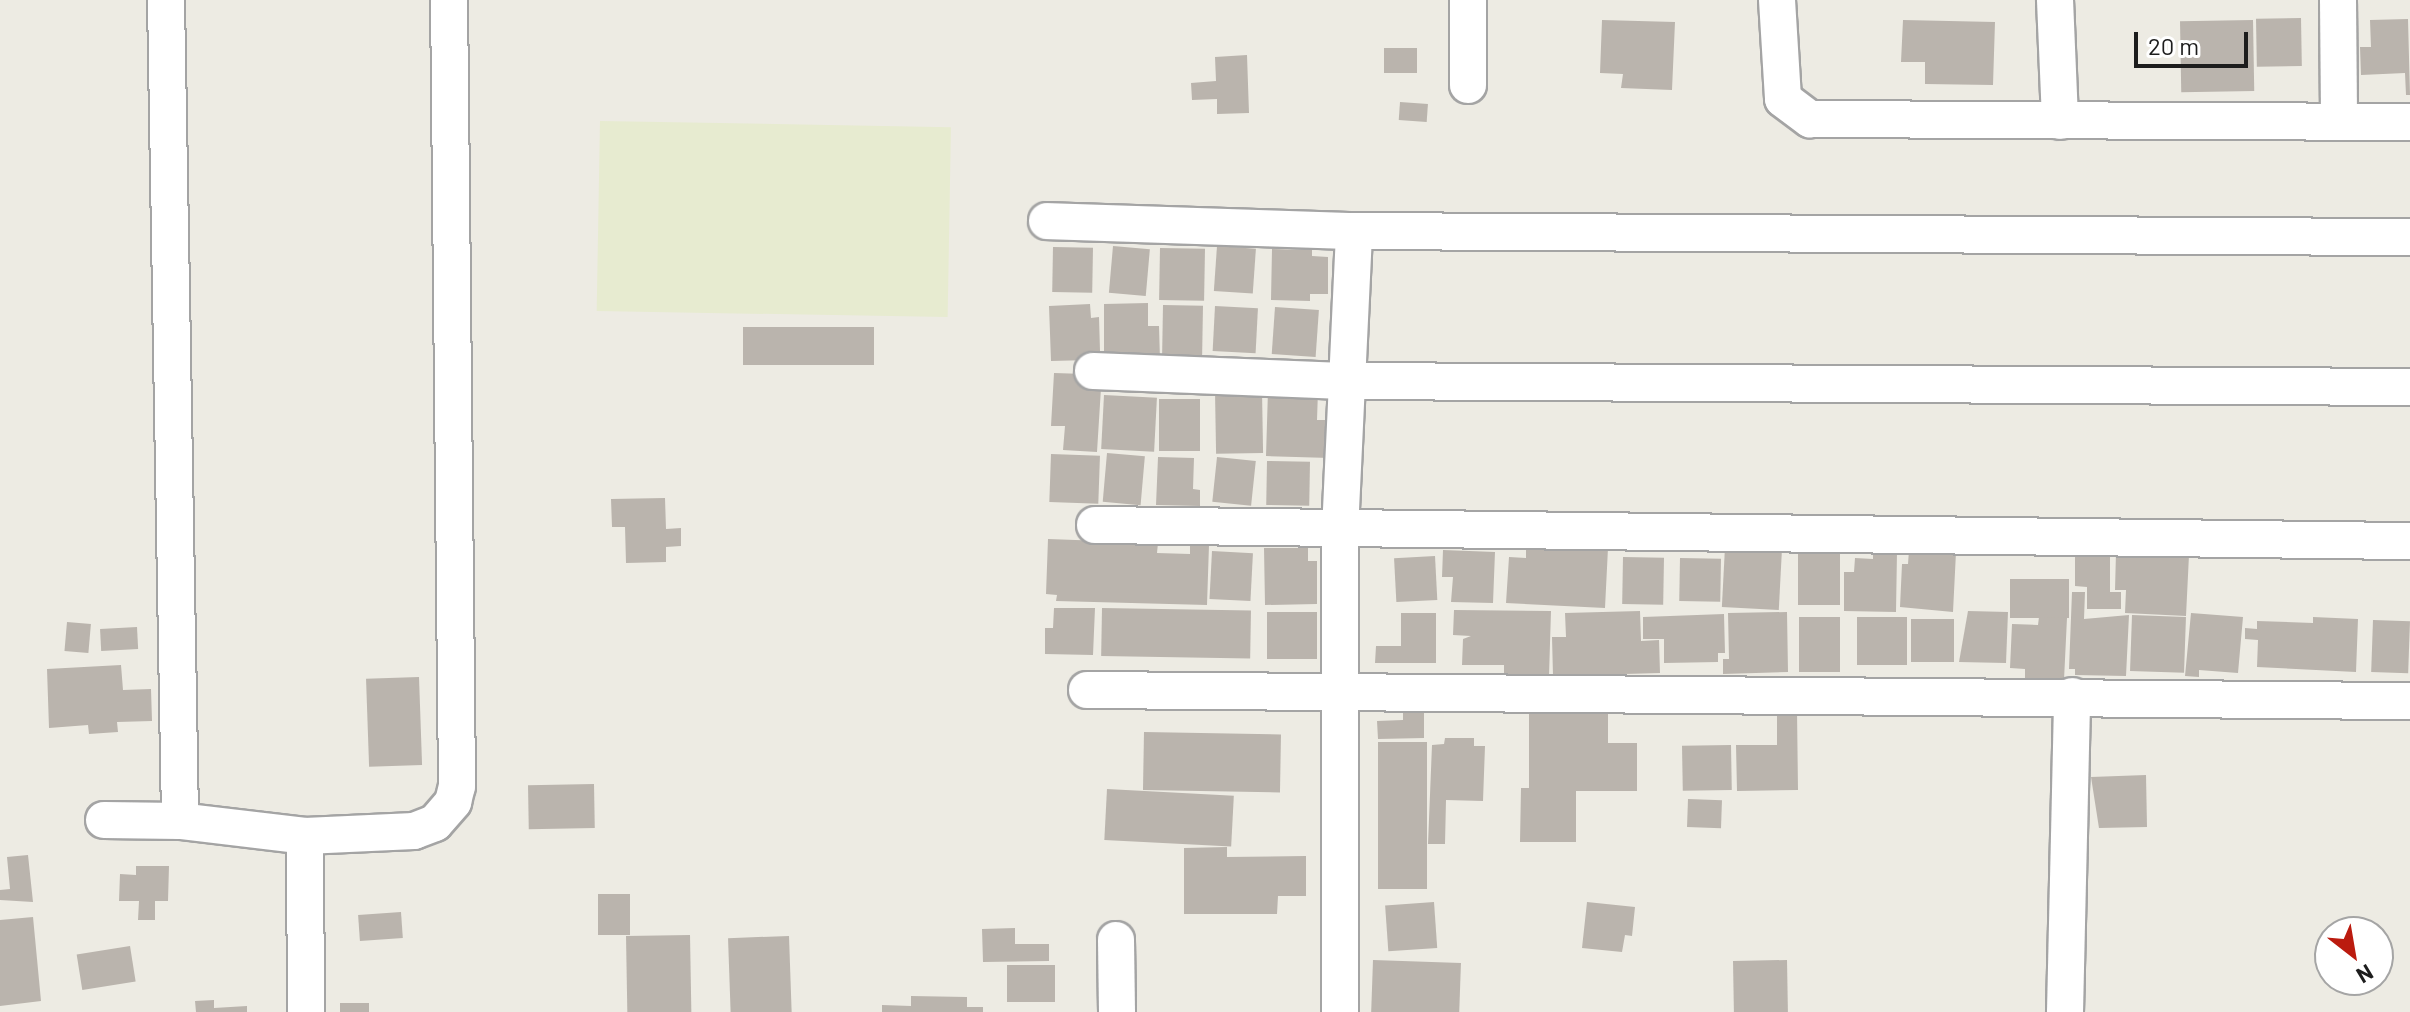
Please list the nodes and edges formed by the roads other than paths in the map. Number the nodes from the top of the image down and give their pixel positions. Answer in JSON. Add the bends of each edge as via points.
{"nodes":[{"id":1,"x":166,"y":0,"type":"edge"},
{"id":2,"x":449,"y":0,"type":"edge"},
{"id":3,"x":1468,"y":0,"type":"edge"},
{"id":4,"x":1777,"y":0,"type":"edge"},
{"id":5,"x":2055,"y":0,"type":"edge"},
{"id":6,"x":2338,"y":0,"type":"edge"},
{"id":7,"x":1468,"y":85,"type":"dead end"},
{"id":8,"x":2339,"y":120,"type":"junction"},
{"id":9,"x":2060,"y":121,"type":"junction"},
{"id":10,"x":2410,"y":122,"type":"edge"},
{"id":11,"x":1047,"y":221,"type":"dead end"},
{"id":12,"x":1354,"y":231,"type":"junction"},
{"id":13,"x":2410,"y":237,"type":"edge"},
{"id":14,"x":1093,"y":371,"type":"dead end"},
{"id":15,"x":1344,"y":381,"type":"junction"},
{"id":16,"x":2410,"y":387,"type":"edge"},
{"id":17,"x":1095,"y":525,"type":"dead end"},
{"id":18,"x":1340,"y":531,"type":"junction"},
{"id":19,"x":2410,"y":541,"type":"edge"},
{"id":20,"x":1087,"y":690,"type":"dead end"},
{"id":21,"x":1337,"y":692,"type":"junction"},
{"id":22,"x":2072,"y":696,"type":"junction"},
{"id":23,"x":2410,"y":701,"type":"edge"},
{"id":24,"x":104,"y":820,"type":"dead end"},
{"id":25,"x":180,"y":821,"type":"junction"},
{"id":26,"x":305,"y":836,"type":"junction"},
{"id":27,"x":1116,"y":940,"type":"dead end"},
{"id":28,"x":306,"y":1012,"type":"edge"},
{"id":29,"x":1117,"y":1012,"type":"edge"},
{"id":30,"x":1340,"y":1012,"type":"edge"},
{"id":31,"x":2065,"y":1012,"type":"edge"}],
"edges":[{"from":1,"to":25,"type":"street"},
{"from":2,"to":26,"type":"street","via":[[457,786],[444,815],[414,831]]},
{"from":3,"to":7,"type":"street"},
{"from":4,"to":9,"type":"street","via":[[1780,86],[1796,114],[1810,119]]},
{"from":5,"to":9,"type":"street"},
{"from":6,"to":8,"type":"street"},
{"from":8,"to":9,"type":"street"},
{"from":8,"to":10,"type":"street"},
{"from":11,"to":12,"type":"street"},
{"from":12,"to":13,"type":"street"},
{"from":12,"to":15,"type":"street"},
{"from":14,"to":15,"type":"street"},
{"from":15,"to":16,"type":"street"},
{"from":15,"to":18,"type":"street"},
{"from":17,"to":18,"type":"street"},
{"from":18,"to":19,"type":"street"},
{"from":18,"to":21,"type":"street"},
{"from":20,"to":21,"type":"street"},
{"from":21,"to":22,"type":"street"},
{"from":21,"to":30,"type":"street"},
{"from":22,"to":23,"type":"street"},
{"from":22,"to":31,"type":"street"},
{"from":24,"to":25,"type":"street"},
{"from":25,"to":26,"type":"street"},
{"from":26,"to":28,"type":"street"},
{"from":27,"to":29,"type":"street"}]}
